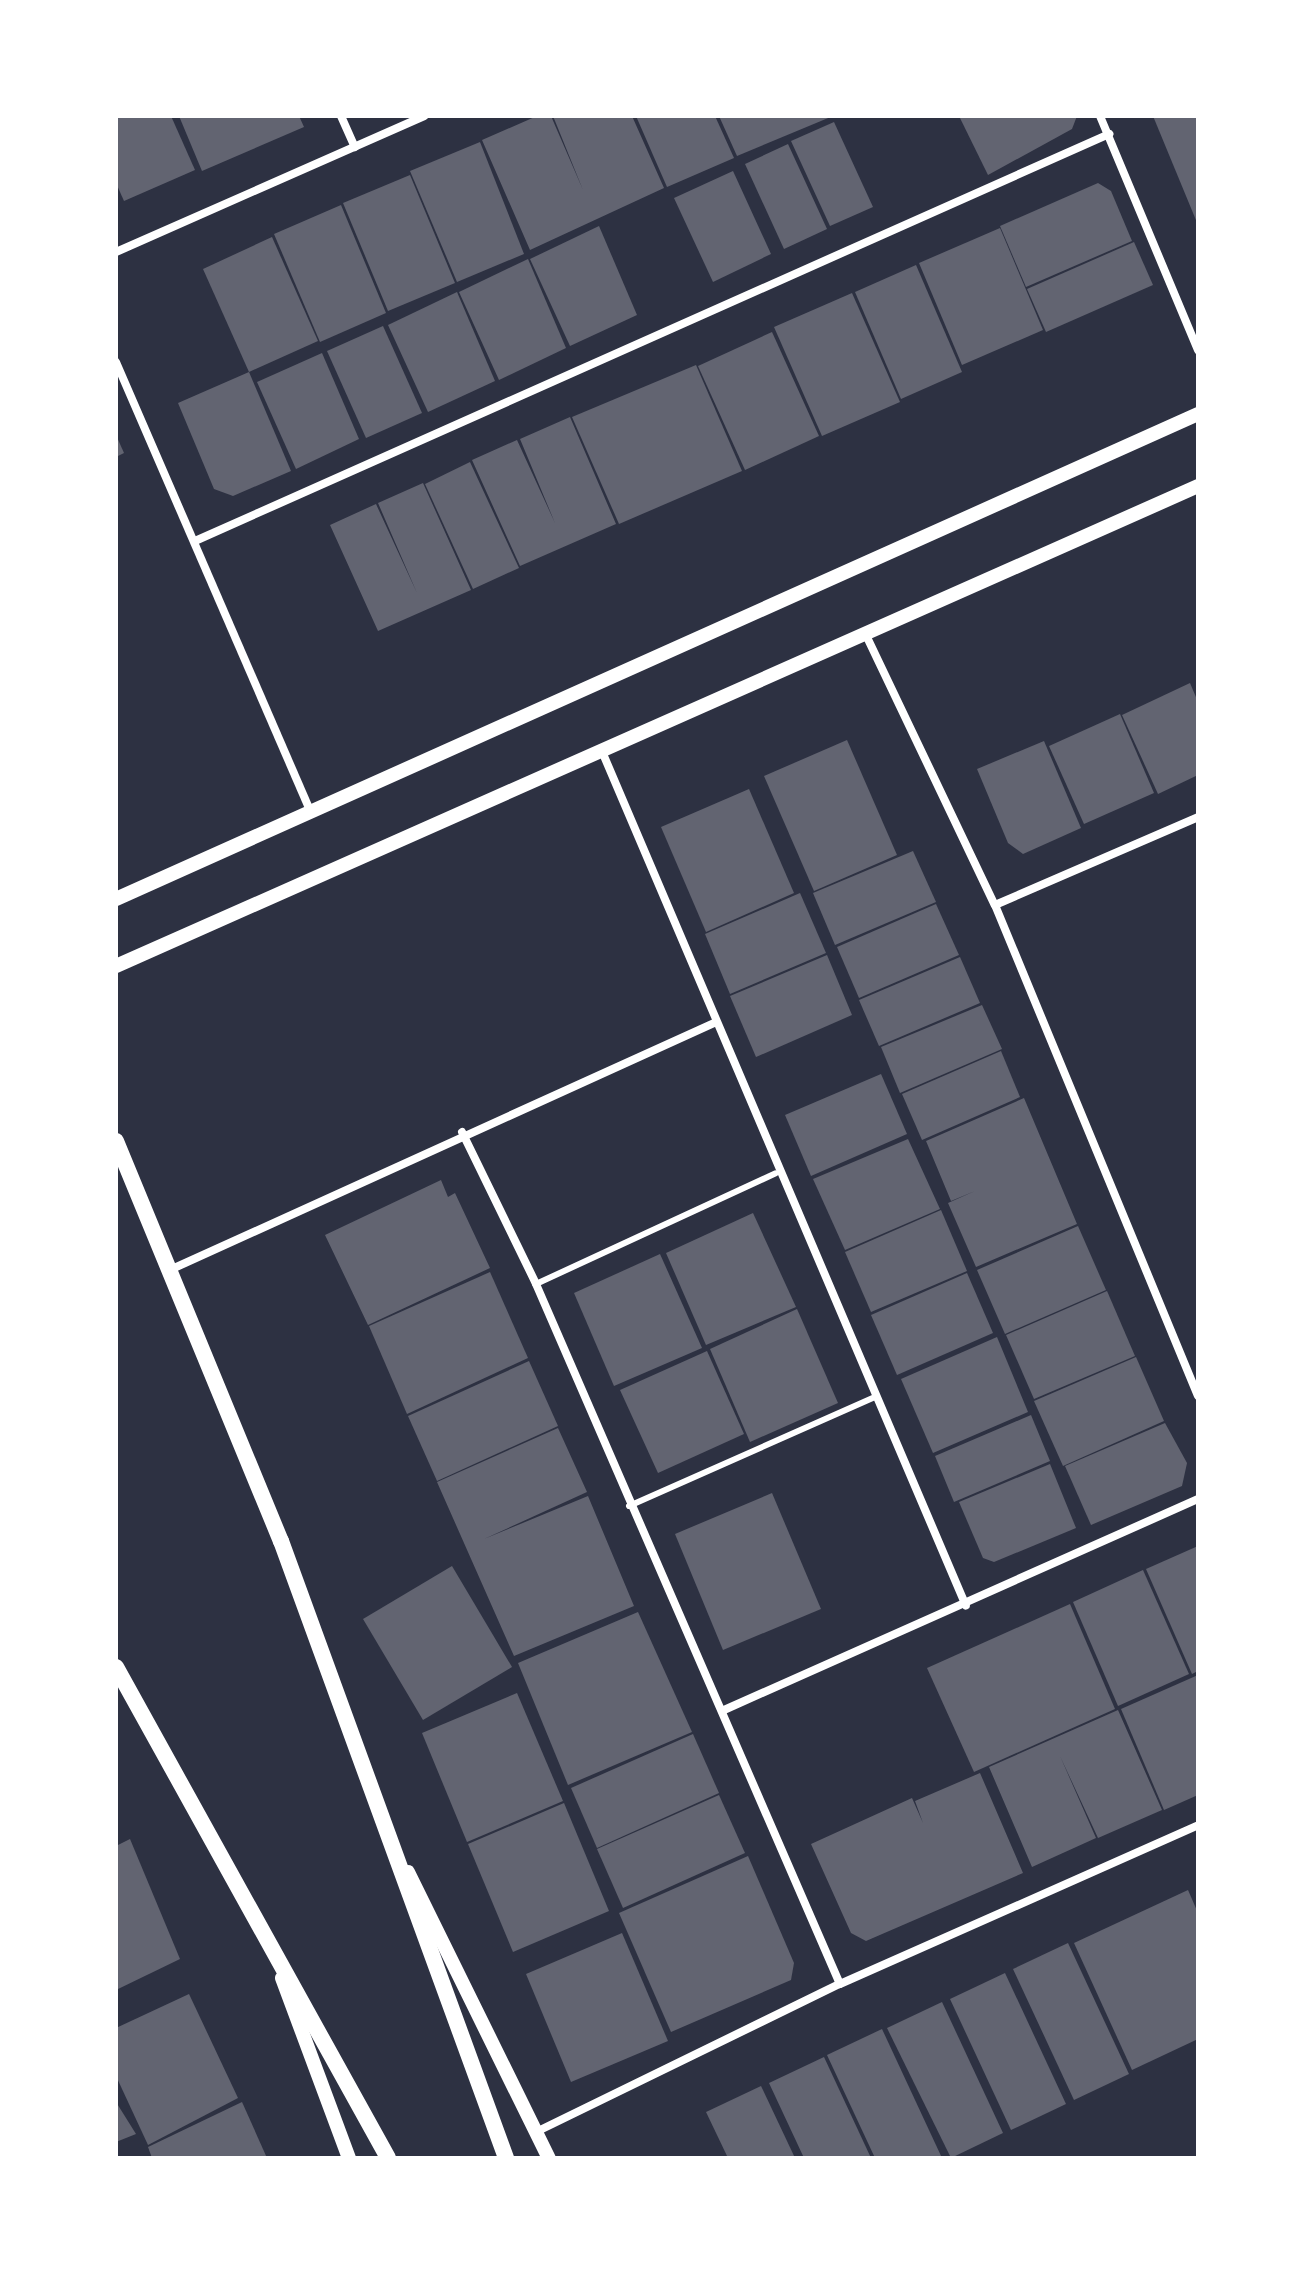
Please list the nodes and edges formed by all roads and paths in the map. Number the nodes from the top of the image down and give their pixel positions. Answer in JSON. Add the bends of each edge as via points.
{"nodes":[{"id":1,"x":341,"y":116,"type":"edge"},
{"id":2,"x":424,"y":116,"type":"edge"},
{"id":3,"x":1100,"y":116,"type":"edge"},
{"id":4,"x":1109,"y":134,"type":"junction"},
{"id":5,"x":355,"y":147,"type":"junction"},
{"id":6,"x":116,"y":252,"type":"edge"},
{"id":7,"x":1198,"y":350,"type":"edge"},
{"id":8,"x":116,"y":362,"type":"edge"},
{"id":9,"x":1198,"y":414,"type":"edge"},
{"id":10,"x":1198,"y":486,"type":"edge"},
{"id":11,"x":195,"y":541,"type":"junction"},
{"id":12,"x":864,"y":632,"type":"junction"},
{"id":13,"x":601,"y":749,"type":"junction"},
{"id":14,"x":309,"y":807,"type":"junction"},
{"id":15,"x":1198,"y":817,"type":"edge"},
{"id":16,"x":116,"y":899,"type":"edge"},
{"id":17,"x":995,"y":905,"type":"junction"},
{"id":18,"x":116,"y":966,"type":"edge"},
{"id":19,"x":714,"y":1023,"type":"junction"},
{"id":20,"x":462,"y":1132,"type":"junction"},
{"id":21,"x":116,"y":1141,"type":"edge"},
{"id":22,"x":776,"y":1173,"type":"junction"},
{"id":23,"x":172,"y":1269,"type":"junction"},
{"id":24,"x":536,"y":1284,"type":"junction"},
{"id":25,"x":1198,"y":1396,"type":"edge"},
{"id":26,"x":875,"y":1397,"type":"junction"},
{"id":27,"x":1198,"y":1499,"type":"edge"},
{"id":28,"x":629,"y":1506,"type":"junction"},
{"id":29,"x":966,"y":1606,"type":"junction"},
{"id":30,"x":117,"y":1673,"type":"edge"},
{"id":31,"x":724,"y":1710,"type":"junction"},
{"id":32,"x":1198,"y":1825,"type":"edge"},
{"id":33,"x":387,"y":1831,"type":"junction"},
{"id":34,"x":273,"y":1951,"type":"junction"},
{"id":35,"x":840,"y":1984,"type":"junction"},
{"id":36,"x":538,"y":2131,"type":"junction"},
{"id":37,"x":349,"y":2158,"type":"edge"},
{"id":38,"x":388,"y":2158,"type":"edge"},
{"id":39,"x":506,"y":2158,"type":"edge"},
{"id":40,"x":549,"y":2158,"type":"edge"}],
"edges":[{"from":1,"to":5,"type":"street"},
{"from":2,"to":5,"type":"street"},
{"from":3,"to":4,"type":"street"},
{"from":4,"to":7,"type":"street"},
{"from":4,"to":11,"type":"street"},
{"from":5,"to":6,"type":"street"},
{"from":8,"to":11,"type":"street"},
{"from":9,"to":14,"type":"street"},
{"from":10,"to":12,"type":"street"},
{"from":11,"to":14,"type":"street"},
{"from":12,"to":13,"type":"street"},
{"from":12,"to":17,"type":"street"},
{"from":13,"to":18,"type":"street"},
{"from":13,"to":19,"type":"street"},
{"from":14,"to":16,"type":"street"},
{"from":15,"to":17,"type":"street"},
{"from":17,"to":25,"type":"street"},
{"from":19,"to":20,"type":"street"},
{"from":19,"to":22,"type":"street"},
{"from":20,"to":23,"type":"street"},
{"from":20,"to":24,"type":"street"},
{"from":21,"to":23,"type":"main road"},
{"from":22,"to":24,"type":"lane"},
{"from":22,"to":26,"type":"street"},
{"from":23,"to":33,"type":"main road"},
{"from":24,"to":28,"type":"street"},
{"from":26,"to":28,"type":"lane"},
{"from":26,"to":29,"type":"street"},
{"from":27,"to":29,"type":"street"},
{"from":28,"to":31,"type":"street"},
{"from":29,"to":31,"type":"street"},
{"from":30,"to":34,"type":"main road"},
{"from":31,"to":35,"type":"street"},
{"from":32,"to":35,"type":"street"},
{"from":33,"to":36,"type":"street"},
{"from":33,"to":39,"type":"main road"},
{"from":34,"to":37,"type":"street"},
{"from":34,"to":38,"type":"main road"},
{"from":35,"to":36,"type":"street"},
{"from":36,"to":40,"type":"street"}]}
